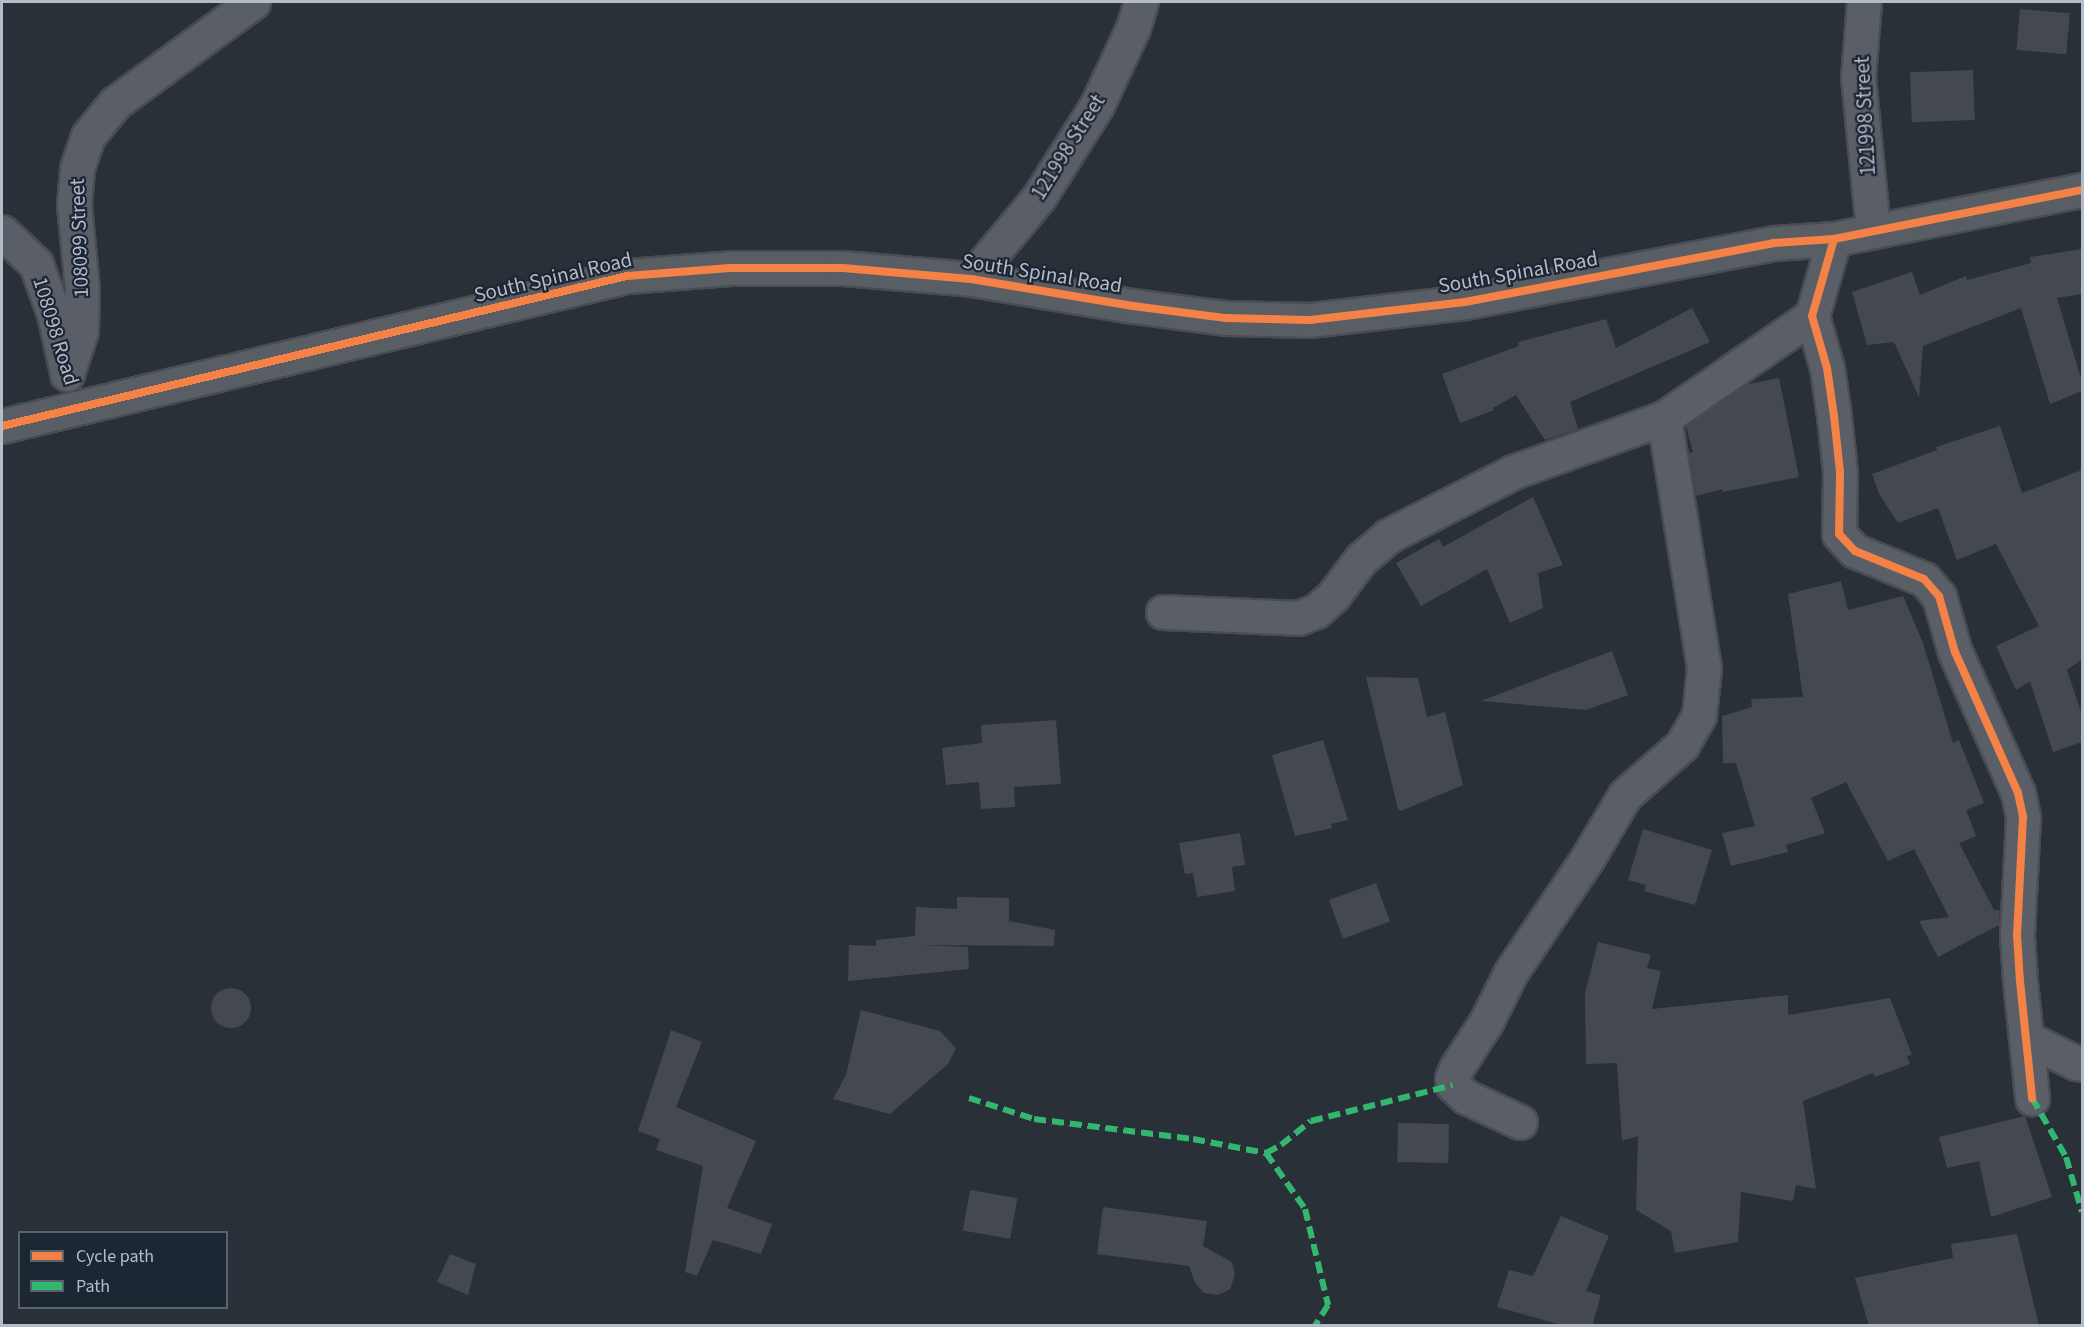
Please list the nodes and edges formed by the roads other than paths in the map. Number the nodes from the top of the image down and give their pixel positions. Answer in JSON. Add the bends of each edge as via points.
{"nodes":[{"id":1,"x":253,"y":2,"type":"edge"},
{"id":2,"x":1141,"y":2,"type":"edge"},
{"id":3,"x":1864,"y":2,"type":"edge"},
{"id":4,"x":2082,"y":190,"type":"edge"},
{"id":5,"x":1873,"y":231,"type":"junction"},
{"id":6,"x":2,"y":232,"type":"edge"},
{"id":7,"x":1834,"y":239,"type":"junction"},
{"id":8,"x":971,"y":279,"type":"junction"},
{"id":9,"x":1812,"y":316,"type":"junction"},
{"id":10,"x":67,"y":374,"type":"junction"},
{"id":11,"x":80,"y":409,"type":"junction"},
{"id":12,"x":1664,"y":418,"type":"junction"},
{"id":13,"x":2,"y":426,"type":"edge"},
{"id":14,"x":1163,"y":612,"type":"dead end"},
{"id":15,"x":2025,"y":1038,"type":"junction"},
{"id":16,"x":2082,"y":1064,"type":"edge"},
{"id":17,"x":2032,"y":1098,"type":"dead end"},
{"id":18,"x":1520,"y":1122,"type":"dead end"}],
"edges":[{"from":1,"to":10,"type":"street","name":"108099 Street","via":[[116,103],[88,136],[77,168],[74,204],[82,289],[81,331]]},
{"from":2,"to":8,"type":"street","name":"121998 Street","via":[[1096,107],[1039,197]]},
{"from":3,"to":5,"type":"street","name":"121998 Street","via":[[1858,77]]},
{"from":4,"to":5,"type":"street","name":"South Spinal Road"},
{"from":5,"to":7,"type":"street","name":"South Spinal Road"},
{"from":6,"to":10,"type":"street","name":"108098 Road","via":[[36,264],[54,314]]},
{"from":7,"to":8,"type":"street","name":"South Spinal Road","via":[[1774,243],[1465,302],[1310,320],[1226,318]]},
{"from":7,"to":9,"type":"street"},
{"from":8,"to":11,"type":"street","name":"South Spinal Road","via":[[843,268],[730,268],[627,276]]},
{"from":9,"to":12,"type":"street"},
{"from":9,"to":15,"type":"street","via":[[1827,368],[1834,416],[1840,472],[1839,534],[1855,551],[1924,579],[1939,596],[1955,652],[2018,793],[2022,817],[2018,936]]},
{"from":10,"to":11,"type":"street","name":"108098 Road"},
{"from":11,"to":13,"type":"street","name":"South Spinal Road"},
{"from":12,"to":14,"type":"street","via":[[1513,472],[1388,536],[1361,559],[1333,596],[1298,618]]},
{"from":12,"to":18,"type":"street","via":[[1704,668],[1699,716],[1682,745],[1624,795],[1587,859],[1511,972],[1486,1022],[1456,1067],[1453,1085],[1466,1097]]},
{"from":15,"to":16,"type":"street"},
{"from":15,"to":17,"type":"street"}]}
